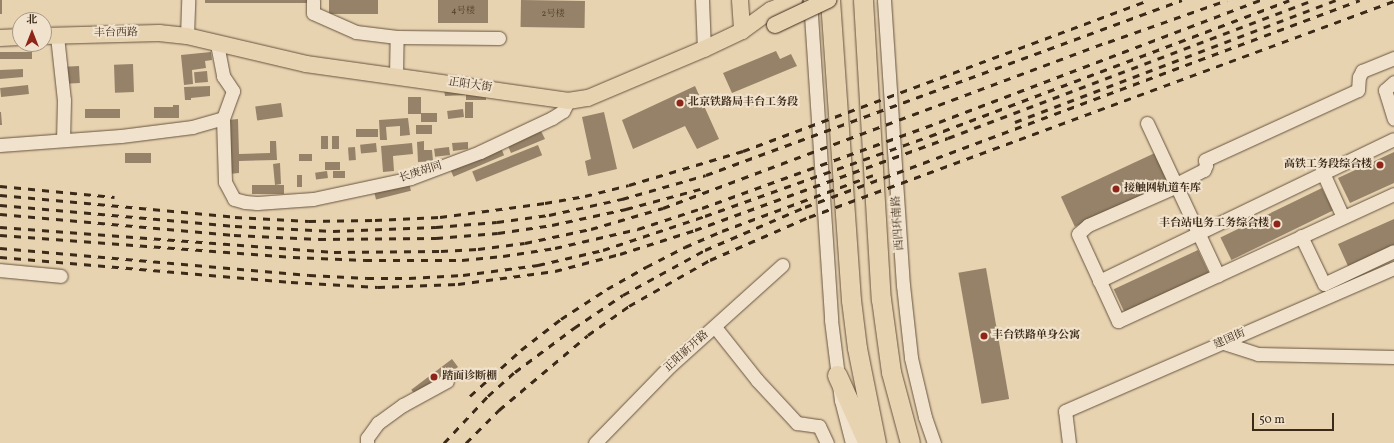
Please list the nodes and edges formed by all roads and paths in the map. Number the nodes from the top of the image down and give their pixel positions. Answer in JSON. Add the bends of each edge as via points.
{"nodes":[{"id":1,"x":188,"y":0,"type":"edge"},
{"id":2,"x":313,"y":0,"type":"edge"},
{"id":3,"x":702,"y":0,"type":"edge"},
{"id":4,"x":740,"y":0,"type":"edge"},
{"id":5,"x":794,"y":0,"type":"edge"},
{"id":6,"x":810,"y":0,"type":"edge"},
{"id":7,"x":829,"y":0,"type":"edge"},
{"id":8,"x":863,"y":0,"type":"edge"},
{"id":9,"x":884,"y":0,"type":"edge"},
{"id":10,"x":773,"y":17,"type":"junction"},
{"id":11,"x":742,"y":31,"type":"junction"},
{"id":12,"x":52,"y":36,"type":"edge"},
{"id":13,"x":187,"y":36,"type":"junction"},
{"id":14,"x":12,"y":37,"type":"edge"},
{"id":15,"x":397,"y":37,"type":"junction"},
{"id":16,"x":0,"y":38,"type":"edge"},
{"id":17,"x":499,"y":38,"type":"dead end"},
{"id":18,"x":52,"y":41,"type":"edge"},
{"id":19,"x":217,"y":44,"type":"junction"},
{"id":20,"x":704,"y":49,"type":"junction"},
{"id":21,"x":1394,"y":58,"type":"edge"},
{"id":22,"x":396,"y":76,"type":"junction"},
{"id":23,"x":1394,"y":82,"type":"edge"},
{"id":24,"x":568,"y":101,"type":"junction"},
{"id":25,"x":224,"y":118,"type":"junction"},
{"id":26,"x":1394,"y":119,"type":"edge"},
{"id":27,"x":1147,"y":122,"type":"dead end"},
{"id":28,"x":1394,"y":139,"type":"edge"},
{"id":29,"x":63,"y":140,"type":"junction"},
{"id":30,"x":0,"y":145,"type":"edge"},
{"id":31,"x":1323,"y":172,"type":"junction"},
{"id":32,"x":1177,"y":185,"type":"junction"},
{"id":33,"x":1394,"y":194,"type":"edge"},
{"id":34,"x":1343,"y":217,"type":"junction"},
{"id":35,"x":1199,"y":232,"type":"junction"},
{"id":36,"x":1301,"y":236,"type":"junction"},
{"id":37,"x":1394,"y":251,"type":"edge"},
{"id":38,"x":782,"y":265,"type":"dead end"},
{"id":39,"x":1394,"y":268,"type":"edge"},
{"id":40,"x":0,"y":270,"type":"edge"},
{"id":41,"x":1218,"y":275,"type":"junction"},
{"id":42,"x":61,"y":276,"type":"dead end"},
{"id":43,"x":1100,"y":281,"type":"junction"},
{"id":44,"x":715,"y":327,"type":"junction"},
{"id":45,"x":1224,"y":343,"type":"junction"},
{"id":46,"x":1394,"y":357,"type":"edge"},
{"id":47,"x":837,"y":374,"type":"junction"},
{"id":48,"x":447,"y":381,"type":"dead end"},
{"id":49,"x":367,"y":443,"type":"edge"},
{"id":50,"x":595,"y":443,"type":"edge"},
{"id":51,"x":827,"y":443,"type":"edge"},
{"id":52,"x":852,"y":443,"type":"edge"},
{"id":53,"x":868,"y":443,"type":"edge"},
{"id":54,"x":876,"y":443,"type":"edge"},
{"id":55,"x":910,"y":443,"type":"edge"},
{"id":56,"x":934,"y":443,"type":"edge"},
{"id":57,"x":1069,"y":443,"type":"edge"}],
"edges":[{"from":1,"to":13,"type":"street"},
{"from":2,"to":15,"type":"street","via":[[313,13],[356,32]]},
{"from":3,"to":20,"type":"street"},
{"from":4,"to":11,"type":"main road"},
{"from":5,"to":10,"type":"main road","name":"正阳大街"},
{"from":6,"to":47,"type":"street","via":[[830,312]]},
{"from":7,"to":10,"type":"main road","name":"正阳大街","bridge":true},
{"from":7,"to":54,"type":"highway","via":[[851,300],[857,348]]},
{"from":8,"to":55,"type":"highway","name":"西四环南路","via":[[881,299],[891,372]]},
{"from":9,"to":56,"type":"street","name":"西四环南路","via":[[903,285],[911,358]]},
{"from":10,"to":11,"type":"main road","name":"正阳大街"},
{"from":11,"to":20,"type":"main road","name":"正阳大街"},
{"from":12,"to":13,"type":"main road","name":"丰台西路","via":[[159,33]]},
{"from":13,"to":19,"type":"main road","name":"正阳大街"},
{"from":14,"to":16,"type":"main road"},
{"from":15,"to":17,"type":"street"},
{"from":15,"to":22,"type":"street"},
{"from":18,"to":29,"type":"street","via":[[64,100]]},
{"from":19,"to":22,"type":"main road","name":"正阳大街","via":[[306,64]]},
{"from":19,"to":25,"type":"street","name":"长庚胡同","via":[[223,76],[232,91]]},
{"from":20,"to":24,"type":"main road","name":"正阳大街","via":[[588,98]]},
{"from":21,"to":32,"type":"street","via":[[1362,71],[1358,90],[1205,160],[1204,170]]},
{"from":22,"to":24,"type":"main road","name":"正阳大街"},
{"from":23,"to":26,"type":"street","via":[[1385,90]]},
{"from":24,"to":25,"type":"street","name":"长庚胡同","via":[[563,111],[552,118],[480,152],[411,178],[313,199],[257,204],[234,199],[228,190],[225,182]]},
{"from":25,"to":29,"type":"street","via":[[192,127]]},
{"from":27,"to":32,"type":"street"},
{"from":28,"to":31,"type":"street"},
{"from":29,"to":30,"type":"street"},
{"from":31,"to":34,"type":"street"},
{"from":31,"to":35,"type":"street"},
{"from":32,"to":35,"type":"street"},
{"from":32,"to":43,"type":"street","via":[[1088,224],[1078,234]]},
{"from":33,"to":34,"type":"street"},
{"from":34,"to":36,"type":"street"},
{"from":35,"to":41,"type":"street"},
{"from":35,"to":43,"type":"street"},
{"from":36,"to":37,"type":"street","via":[[1324,284]]},
{"from":36,"to":41,"type":"street"},
{"from":38,"to":44,"type":"street","name":"正阳新开路"},
{"from":39,"to":45,"type":"street","name":"建国街"},
{"from":40,"to":42,"type":"street"},
{"from":41,"to":43,"type":"street","via":[[1118,321]]},
{"from":44,"to":50,"type":"street","name":"正阳新开路","via":[[670,366]]},
{"from":44,"to":51,"type":"street","via":[[757,380],[797,424],[819,426]]},
{"from":45,"to":46,"type":"street","via":[[1258,354]]},
{"from":45,"to":57,"type":"street","name":"建国街","via":[[1065,411]]},
{"from":47,"to":52,"type":"street"},
{"from":47,"to":53,"type":"highway"},
{"from":48,"to":49,"type":"street","via":[[402,405],[378,423],[367,438]]}]}
